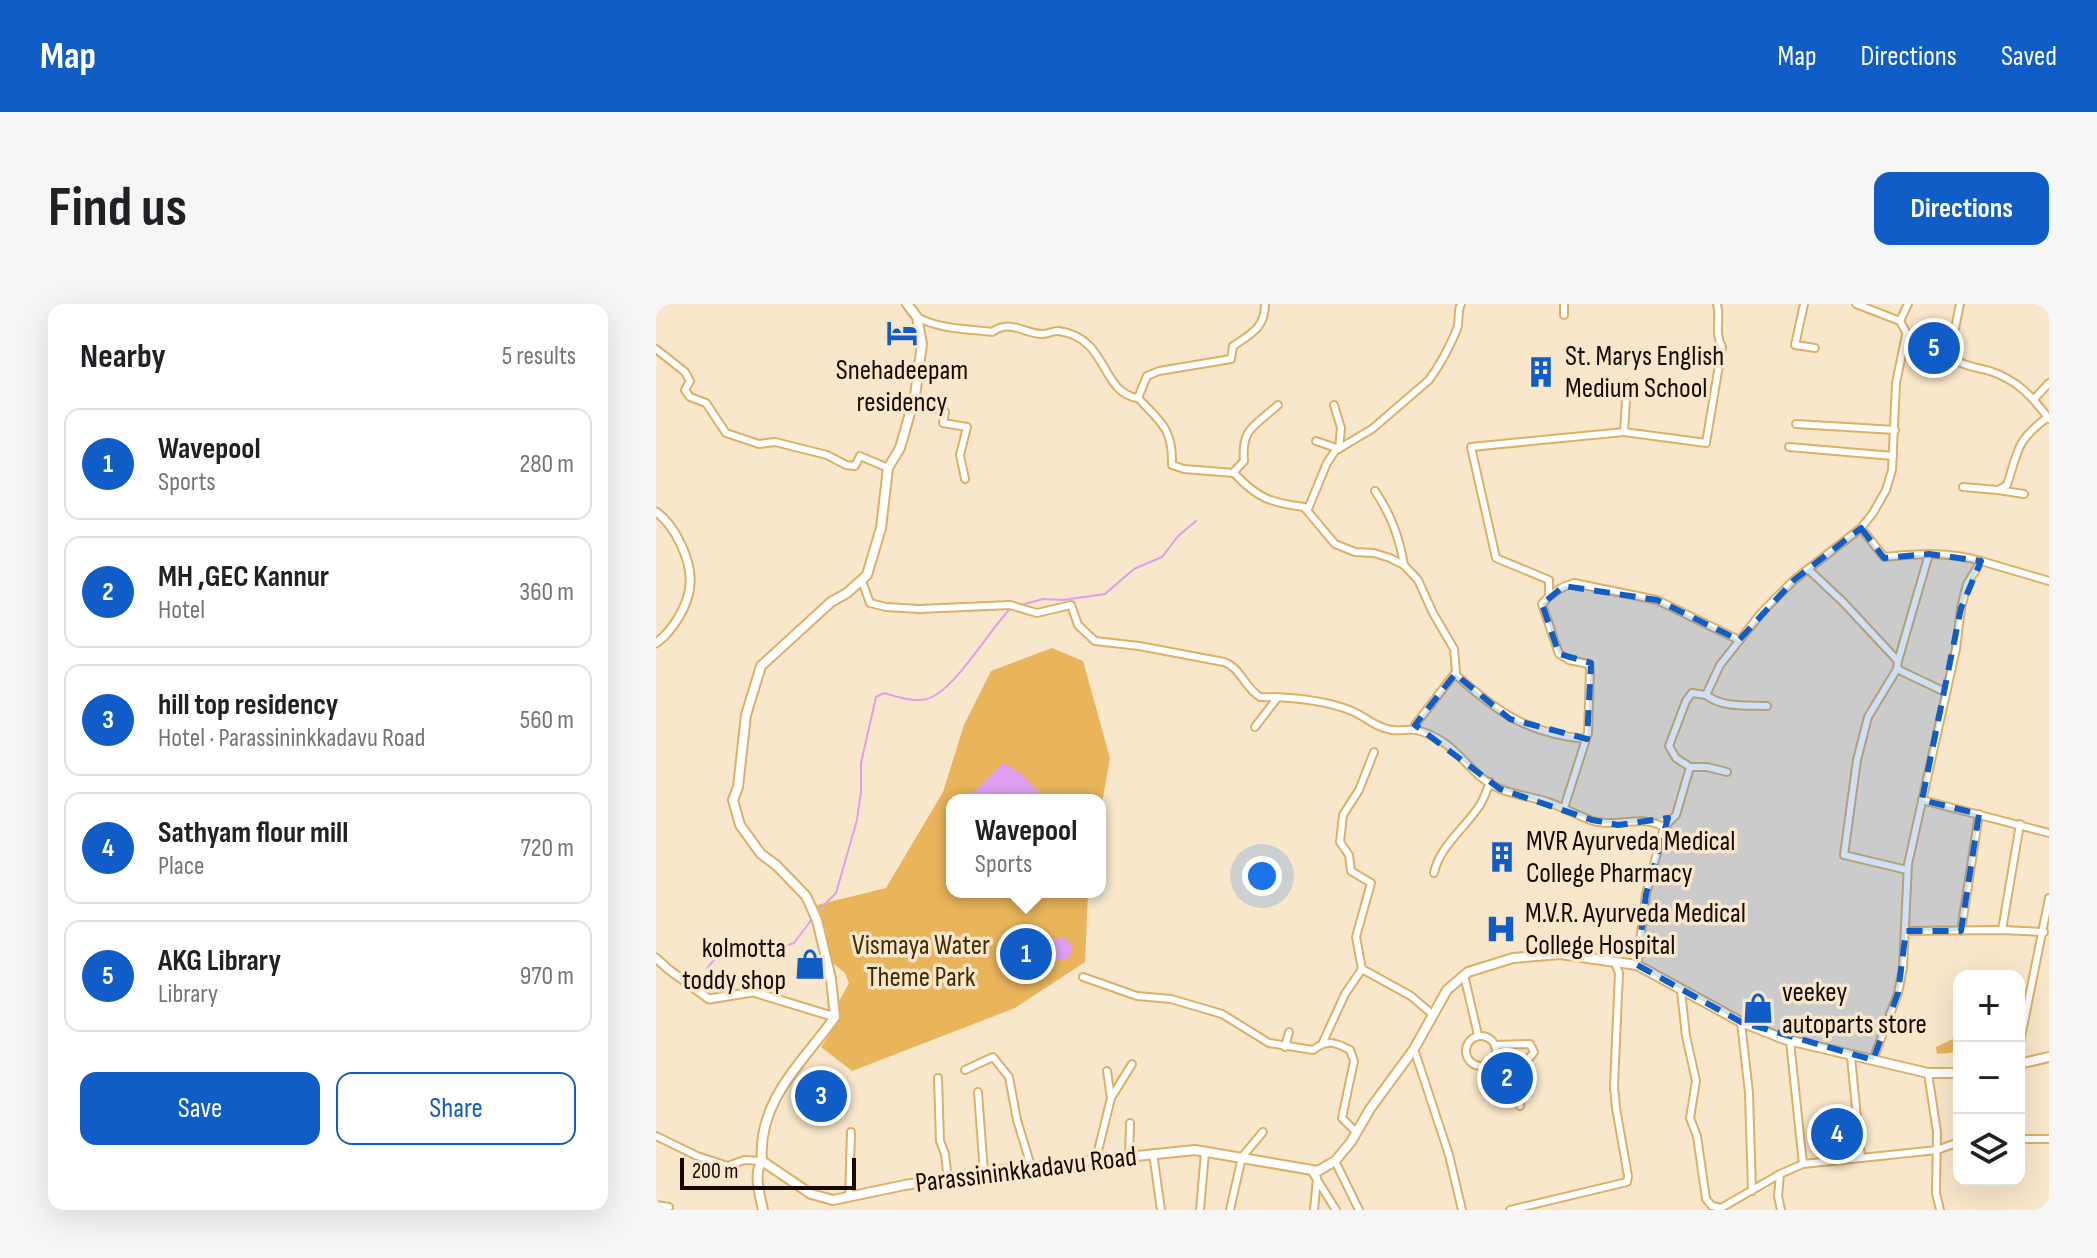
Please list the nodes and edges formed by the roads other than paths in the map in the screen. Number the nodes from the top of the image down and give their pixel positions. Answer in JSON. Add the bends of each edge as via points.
{"nodes":[{"id":1,"x":907,"y":304,"type":"edge"},
{"id":2,"x":1265,"y":304,"type":"edge"},
{"id":3,"x":1461,"y":304,"type":"edge"},
{"id":4,"x":1564,"y":304,"type":"edge"},
{"id":5,"x":1717,"y":304,"type":"edge"},
{"id":6,"x":1804,"y":304,"type":"edge"},
{"id":7,"x":1856,"y":304,"type":"edge"},
{"id":8,"x":1908,"y":304,"type":"edge"},
{"id":9,"x":1960,"y":304,"type":"edge"},
{"id":10,"x":1564,"y":315,"type":"dead end"},
{"id":11,"x":917,"y":317,"type":"junction"},
{"id":12,"x":1900,"y":321,"type":"junction"},
{"id":13,"x":1906,"y":335,"type":"junction"},
{"id":14,"x":1815,"y":348,"type":"dead end"},
{"id":15,"x":656,"y":349,"type":"edge"},
{"id":16,"x":1959,"y":362,"type":"junction"},
{"id":17,"x":2049,"y":383,"type":"edge"},
{"id":18,"x":1627,"y":384,"type":"dead end"},
{"id":19,"x":915,"y":396,"type":"junction"},
{"id":20,"x":1138,"y":398,"type":"junction"},
{"id":21,"x":2034,"y":399,"type":"junction"},
{"id":22,"x":1278,"y":405,"type":"dead end"},
{"id":23,"x":1334,"y":405,"type":"dead end"},
{"id":24,"x":2048,"y":418,"type":"edge"},
{"id":25,"x":1796,"y":424,"type":"dead end"},
{"id":26,"x":1895,"y":430,"type":"junction"},
{"id":27,"x":1624,"y":432,"type":"junction"},
{"id":28,"x":1316,"y":441,"type":"dead end"},
{"id":29,"x":1789,"y":447,"type":"dead end"},
{"id":30,"x":1339,"y":449,"type":"junction"},
{"id":31,"x":1893,"y":456,"type":"junction"},
{"id":32,"x":888,"y":468,"type":"junction"},
{"id":33,"x":1233,"y":473,"type":"junction"},
{"id":34,"x":965,"y":479,"type":"dead end"},
{"id":35,"x":1963,"y":487,"type":"dead end"},
{"id":36,"x":1998,"y":490,"type":"junction"},
{"id":37,"x":1375,"y":491,"type":"dead end"},
{"id":38,"x":2024,"y":494,"type":"dead end"},
{"id":39,"x":1308,"y":509,"type":"junction"},
{"id":40,"x":656,"y":512,"type":"edge"},
{"id":41,"x":1861,"y":528,"type":"junction"},
{"id":42,"x":1929,"y":554,"type":"junction"},
{"id":43,"x":1981,"y":561,"type":"junction"},
{"id":44,"x":1404,"y":565,"type":"junction"},
{"id":45,"x":1808,"y":569,"type":"junction"},
{"id":46,"x":862,"y":581,"type":"junction"},
{"id":47,"x":2049,"y":581,"type":"edge"},
{"id":48,"x":1549,"y":597,"type":"junction"},
{"id":49,"x":1739,"y":640,"type":"junction"},
{"id":50,"x":656,"y":643,"type":"edge"},
{"id":51,"x":1897,"y":665,"type":"junction"},
{"id":52,"x":1455,"y":674,"type":"junction"},
{"id":53,"x":1945,"y":692,"type":"junction"},
{"id":54,"x":1706,"y":695,"type":"junction"},
{"id":55,"x":1278,"y":697,"type":"junction"},
{"id":56,"x":1767,"y":706,"type":"dead end"},
{"id":57,"x":1255,"y":727,"type":"dead end"},
{"id":58,"x":1417,"y":730,"type":"junction"},
{"id":59,"x":1586,"y":739,"type":"junction"},
{"id":60,"x":1374,"y":752,"type":"dead end"},
{"id":61,"x":1690,"y":767,"type":"junction"},
{"id":62,"x":1727,"y":772,"type":"dead end"},
{"id":63,"x":1490,"y":782,"type":"junction"},
{"id":64,"x":1922,"y":800,"type":"junction"},
{"id":65,"x":1564,"y":808,"type":"junction"},
{"id":66,"x":1979,"y":814,"type":"junction"},
{"id":67,"x":2020,"y":824,"type":"junction"},
{"id":68,"x":1664,"y":827,"type":"junction"},
{"id":69,"x":2049,"y":833,"type":"edge"},
{"id":70,"x":1907,"y":870,"type":"junction"},
{"id":71,"x":1434,"y":873,"type":"dead end"},
{"id":72,"x":2049,"y":898,"type":"edge"},
{"id":73,"x":2002,"y":930,"type":"junction"},
{"id":74,"x":1906,"y":931,"type":"junction"},
{"id":75,"x":1961,"y":931,"type":"junction"},
{"id":76,"x":2044,"y":932,"type":"junction"},
{"id":77,"x":656,"y":958,"type":"edge"},
{"id":78,"x":1615,"y":963,"type":"junction"},
{"id":79,"x":1637,"y":965,"type":"junction"},
{"id":80,"x":1362,"y":969,"type":"junction"},
{"id":81,"x":1464,"y":975,"type":"junction"},
{"id":82,"x":1083,"y":977,"type":"dead end"},
{"id":83,"x":1681,"y":991,"type":"junction"},
{"id":84,"x":1432,"y":1014,"type":"junction"},
{"id":85,"x":835,"y":1017,"type":"junction"},
{"id":86,"x":1741,"y":1022,"type":"junction"},
{"id":87,"x":1289,"y":1032,"type":"dead end"},
{"id":88,"x":1478,"y":1035,"type":"junction"},
{"id":89,"x":1790,"y":1041,"type":"junction"},
{"id":90,"x":1323,"y":1042,"type":"junction"},
{"id":91,"x":2020,"y":1042,"type":"edge"},
{"id":92,"x":1495,"y":1045,"type":"junction"},
{"id":93,"x":1285,"y":1047,"type":"junction"},
{"id":94,"x":1414,"y":1049,"type":"junction"},
{"id":95,"x":1851,"y":1057,"type":"junction"},
{"id":96,"x":2049,"y":1057,"type":"edge"},
{"id":97,"x":1494,"y":1059,"type":"junction"},
{"id":98,"x":1873,"y":1060,"type":"junction"},
{"id":99,"x":1513,"y":1062,"type":"junction"},
{"id":100,"x":2025,"y":1063,"type":"edge"},
{"id":101,"x":1132,"y":1064,"type":"dead end"},
{"id":102,"x":965,"y":1070,"type":"dead end"},
{"id":103,"x":1107,"y":1071,"type":"dead end"},
{"id":104,"x":1928,"y":1073,"type":"junction"},
{"id":105,"x":1953,"y":1073,"type":"edge"},
{"id":106,"x":938,"y":1078,"type":"dead end"},
{"id":107,"x":978,"y":1092,"type":"dead end"},
{"id":108,"x":1111,"y":1098,"type":"junction"},
{"id":109,"x":1520,"y":1106,"type":"dead end"},
{"id":110,"x":1130,"y":1123,"type":"dead end"},
{"id":111,"x":851,"y":1132,"type":"dead end"},
{"id":112,"x":1263,"y":1132,"type":"dead end"},
{"id":113,"x":1356,"y":1132,"type":"junction"},
{"id":114,"x":656,"y":1136,"type":"edge"},
{"id":115,"x":2025,"y":1139,"type":"edge"},
{"id":116,"x":2049,"y":1139,"type":"edge"},
{"id":117,"x":1953,"y":1144,"type":"edge"},
{"id":118,"x":1937,"y":1150,"type":"junction"},
{"id":119,"x":1205,"y":1152,"type":"junction"},
{"id":120,"x":1153,"y":1153,"type":"junction"},
{"id":121,"x":1129,"y":1156,"type":"junction"},
{"id":122,"x":1242,"y":1157,"type":"junction"},
{"id":123,"x":1861,"y":1158,"type":"junction"},
{"id":124,"x":1096,"y":1159,"type":"junction"},
{"id":125,"x":762,"y":1161,"type":"junction"},
{"id":126,"x":1335,"y":1161,"type":"junction"},
{"id":127,"x":1803,"y":1164,"type":"junction"},
{"id":128,"x":1031,"y":1166,"type":"junction"},
{"id":129,"x":984,"y":1173,"type":"junction"},
{"id":130,"x":1314,"y":1174,"type":"junction"},
{"id":131,"x":1780,"y":1174,"type":"junction"},
{"id":132,"x":948,"y":1180,"type":"junction"},
{"id":133,"x":1752,"y":1191,"type":"junction"},
{"id":134,"x":849,"y":1197,"type":"junction"},
{"id":135,"x":656,"y":1205,"type":"edge"},
{"id":136,"x":669,"y":1207,"type":"dead end"},
{"id":137,"x":763,"y":1210,"type":"edge"},
{"id":138,"x":1161,"y":1210,"type":"edge"},
{"id":139,"x":1200,"y":1210,"type":"edge"},
{"id":140,"x":1230,"y":1210,"type":"edge"},
{"id":141,"x":1314,"y":1210,"type":"edge"},
{"id":142,"x":1336,"y":1210,"type":"edge"},
{"id":143,"x":1359,"y":1210,"type":"edge"},
{"id":144,"x":1462,"y":1210,"type":"edge"},
{"id":145,"x":1510,"y":1210,"type":"edge"},
{"id":146,"x":1781,"y":1210,"type":"edge"},
{"id":147,"x":1940,"y":1210,"type":"edge"}],
"edges":[{"from":1,"to":11,"type":"main road"},
{"from":2,"to":20,"type":"street","via":[[1258,330],[1233,346],[1231,359],[1147,376]]},
{"from":3,"to":30,"type":"street","via":[[1456,333],[1429,380],[1372,429]]},
{"from":4,"to":10,"type":"street"},
{"from":5,"to":27,"type":"street","via":[[1722,347],[1706,443]]},
{"from":6,"to":14,"type":"street","via":[[1795,345]]},
{"from":7,"to":12,"type":"street"},
{"from":8,"to":12,"type":"street"},
{"from":9,"to":16,"type":"street","via":[[1953,338]]},
{"from":11,"to":19,"type":"main road","via":[[922,344]]},
{"from":11,"to":20,"type":"street","via":[[992,332],[1014,327],[1041,335],[1056,330],[1072,335],[1100,356],[1115,387]]},
{"from":12,"to":13,"type":"street"},
{"from":13,"to":16,"type":"street","via":[[1923,353]]},
{"from":13,"to":26,"type":"street","via":[[1896,383]]},
{"from":15,"to":32,"type":"street","via":[[685,372],[690,381],[685,390],[706,403],[726,433],[827,455],[846,465],[855,466],[860,456]]},
{"from":16,"to":21,"type":"street","via":[[1996,373]]},
{"from":17,"to":21,"type":"street"},
{"from":18,"to":27,"type":"street"},
{"from":19,"to":32,"type":"main road","via":[[900,448]]},
{"from":19,"to":34,"type":"street","via":[[916,403],[945,412],[943,423],[967,427],[960,455]]},
{"from":20,"to":33,"type":"street","via":[[1171,439],[1172,465]]},
{"from":21,"to":24,"type":"street"},
{"from":22,"to":33,"type":"street","via":[[1245,434],[1244,461]]},
{"from":23,"to":30,"type":"street","via":[[1341,428]]},
{"from":24,"to":36,"type":"street","via":[[2027,433],[2007,485]]},
{"from":25,"to":26,"type":"street"},
{"from":26,"to":31,"type":"street"},
{"from":27,"to":48,"type":"street","via":[[1471,447],[1496,558],[1549,580]]},
{"from":28,"to":30,"type":"street"},
{"from":29,"to":31,"type":"street"},
{"from":30,"to":39,"type":"street","via":[[1327,463]]},
{"from":31,"to":41,"type":"street","via":[[1886,490]]},
{"from":32,"to":46,"type":"main road","via":[[881,528]]},
{"from":33,"to":39,"type":"street","via":[[1266,501]]},
{"from":35,"to":36,"type":"street"},
{"from":36,"to":38,"type":"street"},
{"from":37,"to":44,"type":"street","via":[[1399,536]]},
{"from":39,"to":44,"type":"street","via":[[1335,544]]},
{"from":40,"to":50,"type":"street","via":[[667,520],[683,549],[690,585],[679,618]]},
{"from":41,"to":42,"type":"street","via":[[1884,557]]},
{"from":41,"to":45,"type":"street"},
{"from":42,"to":43,"type":"street"},
{"from":42,"to":51,"type":"street"},
{"from":43,"to":47,"type":"street"},
{"from":43,"to":53,"type":"street","via":[[1967,584]]},
{"from":44,"to":52,"type":"street","via":[[1418,580],[1454,649]]},
{"from":45,"to":49,"type":"street"},
{"from":45,"to":51,"type":"street"},
{"from":46,"to":55,"type":"street","via":[[870,603],[886,607],[998,604],[1037,613],[1071,605],[1078,625],[1095,641],[1224,662],[1234,666],[1260,697]]},
{"from":46,"to":85,"type":"main road","via":[[761,666],[746,715],[733,800],[740,825],[761,854],[800,890],[817,920]]},
{"from":48,"to":49,"type":"street","via":[[1574,583],[1657,600]]},
{"from":48,"to":59,"type":"street","via":[[1542,604],[1559,654],[1589,664]]},
{"from":49,"to":54,"type":"street"},
{"from":51,"to":53,"type":"street"},
{"from":51,"to":70,"type":"street","via":[[1868,717],[1844,855]]},
{"from":52,"to":58,"type":"street","via":[[1415,725]]},
{"from":52,"to":59,"type":"street","via":[[1510,719],[1551,734]]},
{"from":53,"to":64,"type":"street"},
{"from":54,"to":56,"type":"street","via":[[1727,705]]},
{"from":54,"to":61,"type":"street","via":[[1692,693],[1686,701],[1669,746]]},
{"from":55,"to":57,"type":"street"},
{"from":55,"to":58,"type":"street","via":[[1337,706],[1391,730]]},
{"from":58,"to":63,"type":"street","via":[[1434,734]]},
{"from":59,"to":65,"type":"street"},
{"from":60,"to":80,"type":"street","via":[[1343,815],[1340,842],[1351,871],[1371,883],[1356,937]]},
{"from":61,"to":62,"type":"street"},
{"from":61,"to":68,"type":"street","via":[[1676,815]]},
{"from":63,"to":65,"type":"street"},
{"from":63,"to":71,"type":"street","via":[[1480,806],[1462,825]]},
{"from":64,"to":66,"type":"street"},
{"from":64,"to":70,"type":"street"},
{"from":65,"to":68,"type":"street","via":[[1618,825],[1650,820]]},
{"from":66,"to":67,"type":"street"},
{"from":66,"to":75,"type":"street"},
{"from":67,"to":69,"type":"street"},
{"from":67,"to":73,"type":"street"},
{"from":68,"to":79,"type":"street","via":[[1646,894]]},
{"from":70,"to":74,"type":"street"},
{"from":72,"to":76,"type":"street"},
{"from":73,"to":75,"type":"street"},
{"from":73,"to":76,"type":"street"},
{"from":74,"to":75,"type":"street"},
{"from":74,"to":98,"type":"street","via":[[1898,993]]},
{"from":76,"to":91,"type":"street"},
{"from":77,"to":85,"type":"street","via":[[709,999],[753,992]]},
{"from":78,"to":79,"type":"main road"},
{"from":78,"to":81,"type":"main road","via":[[1536,955],[1487,964]]},
{"from":78,"to":145,"type":"street","via":[[1619,973],[1614,1086],[1627,1182]]},
{"from":79,"to":83,"type":"main road"},
{"from":80,"to":84,"type":"street"},
{"from":80,"to":90,"type":"street"},
{"from":81,"to":84,"type":"main road"},
{"from":81,"to":88,"type":"street"},
{"from":82,"to":93,"type":"street","via":[[1137,996],[1171,999],[1222,1014]]},
{"from":83,"to":86,"type":"main road"},
{"from":83,"to":133,"type":"street","via":[[1696,1081],[1690,1118],[1706,1199],[1721,1208]]},
{"from":84,"to":94,"type":"main road"},
{"from":85,"to":125,"type":"main road","via":[[781,1084],[762,1131]]},
{"from":86,"to":89,"type":"main road"},
{"from":86,"to":133,"type":"street"},
{"from":87,"to":93,"type":"street"},
{"from":88,"to":92,"type":"street"},
{"from":88,"to":97,"type":"street","via":[[1469,1042],[1467,1057],[1480,1066]]},
{"from":89,"to":95,"type":"main road"},
{"from":89,"to":127,"type":"street"},
{"from":90,"to":93,"type":"street","via":[[1313,1050]]},
{"from":90,"to":113,"type":"street","via":[[1350,1050],[1354,1061],[1342,1118]]},
{"from":92,"to":97,"type":"street"},
{"from":92,"to":99,"type":"street","via":[[1524,1043],[1534,1048],[1531,1057]]},
{"from":94,"to":113,"type":"main road"},
{"from":94,"to":144,"type":"street"},
{"from":95,"to":98,"type":"main road"},
{"from":95,"to":123,"type":"street"},
{"from":96,"to":100,"type":"main road"},
{"from":97,"to":99,"type":"street"},
{"from":98,"to":104,"type":"main road"},
{"from":99,"to":109,"type":"street"},
{"from":101,"to":108,"type":"street"},
{"from":102,"to":128,"type":"street","via":[[993,1057],[1009,1077]]},
{"from":103,"to":108,"type":"street"},
{"from":104,"to":105,"type":"main road"},
{"from":104,"to":118,"type":"street"},
{"from":106,"to":132,"type":"street","via":[[940,1141]]},
{"from":107,"to":129,"type":"street"},
{"from":108,"to":124,"type":"street"},
{"from":110,"to":121,"type":"street"},
{"from":111,"to":134,"type":"street"},
{"from":112,"to":122,"type":"street"},
{"from":113,"to":126,"type":"main road"},
{"from":114,"to":125,"type":"street","via":[[728,1166]]},
{"from":115,"to":116,"type":"street"},
{"from":117,"to":118,"type":"street"},
{"from":118,"to":123,"type":"street"},
{"from":118,"to":147,"type":"street"},
{"from":119,"to":120,"type":"main road","name":"Parassininkkadavu Road"},
{"from":119,"to":122,"type":"main road","name":"Parassininkkadavu Road"},
{"from":119,"to":139,"type":"street"},
{"from":120,"to":121,"type":"main road","name":"Parassininkkadavu Road"},
{"from":120,"to":138,"type":"street"},
{"from":121,"to":124,"type":"main road","name":"Parassininkkadavu Road"},
{"from":122,"to":130,"type":"main road","name":"Parassininkkadavu Road"},
{"from":122,"to":140,"type":"street"},
{"from":123,"to":127,"type":"street"},
{"from":124,"to":128,"type":"main road","name":"Parassininkkadavu Road"},
{"from":125,"to":134,"type":"main road","name":"Parassininkkadavu Road","via":[[811,1194],[833,1200]]},
{"from":125,"to":137,"type":"main road","via":[[758,1176]]},
{"from":126,"to":130,"type":"main road"},
{"from":126,"to":143,"type":"street"},
{"from":127,"to":131,"type":"street"},
{"from":128,"to":129,"type":"main road","name":"Parassininkkadavu Road"},
{"from":129,"to":132,"type":"main road","name":"Parassininkkadavu Road"},
{"from":130,"to":141,"type":"street"},
{"from":130,"to":142,"type":"street"},
{"from":131,"to":133,"type":"street"},
{"from":131,"to":146,"type":"street"},
{"from":132,"to":134,"type":"main road","name":"Parassininkkadavu Road"},
{"from":135,"to":136,"type":"street"}]}
